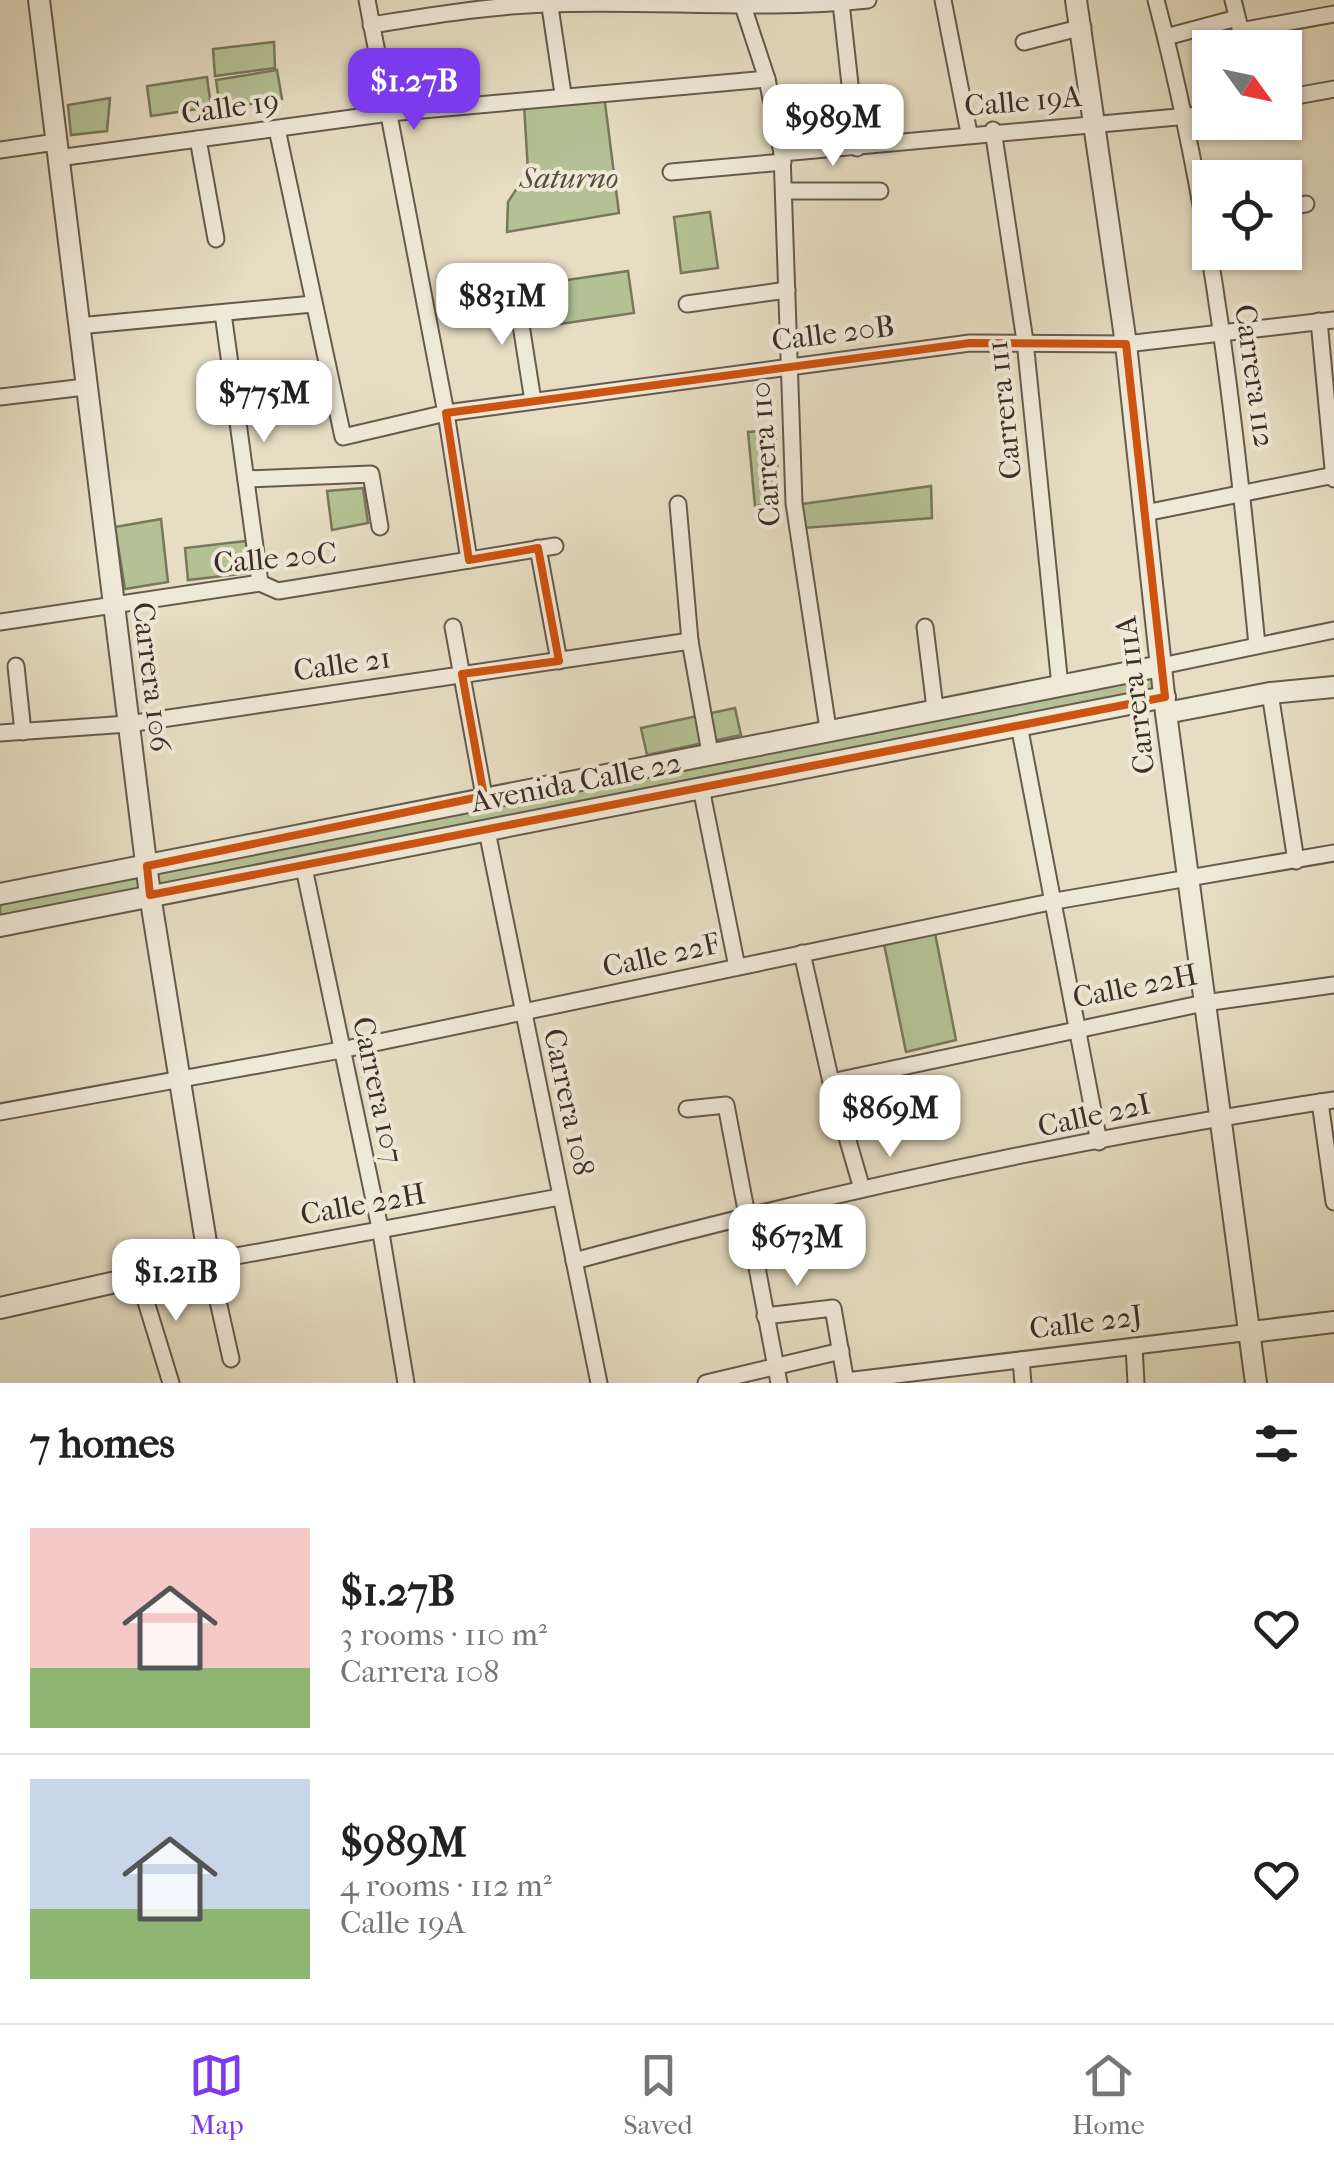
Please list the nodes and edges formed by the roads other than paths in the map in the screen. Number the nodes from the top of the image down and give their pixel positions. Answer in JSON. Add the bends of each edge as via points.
{"nodes":[{"id":1,"x":40,"y":0,"type":"edge"},
{"id":2,"x":367,"y":0,"type":"edge"},
{"id":3,"x":868,"y":0,"type":"edge"},
{"id":4,"x":942,"y":0,"type":"edge"},
{"id":5,"x":1076,"y":0,"type":"edge"},
{"id":6,"x":1156,"y":0,"type":"edge"},
{"id":7,"x":1233,"y":0,"type":"edge"},
{"id":8,"x":549,"y":2,"type":"edge"},
{"id":9,"x":841,"y":3,"type":"junction"},
{"id":10,"x":742,"y":4,"type":"edge"},
{"id":11,"x":1334,"y":14,"type":"edge"},
{"id":12,"x":371,"y":25,"type":"junction"},
{"id":13,"x":1082,"y":28,"type":"junction"},
{"id":14,"x":1240,"y":30,"type":"edge"},
{"id":15,"x":1251,"y":30,"type":"edge"},
{"id":16,"x":1192,"y":35,"type":"edge"},
{"id":17,"x":1166,"y":37,"type":"junction"},
{"id":18,"x":1024,"y":42,"type":"dead end"},
{"id":19,"x":767,"y":79,"type":"junction"},
{"id":20,"x":1334,"y":89,"type":"edge"},
{"id":21,"x":563,"y":94,"type":"junction"},
{"id":22,"x":1302,"y":95,"type":"edge"},
{"id":23,"x":389,"y":113,"type":"junction"},
{"id":24,"x":1192,"y":118,"type":"edge"},
{"id":25,"x":1186,"y":119,"type":"junction"},
{"id":26,"x":1096,"y":121,"type":"junction"},
{"id":27,"x":277,"y":129,"type":"junction"},
{"id":28,"x":993,"y":130,"type":"junction"},
{"id":29,"x":969,"y":133,"type":"junction"},
{"id":30,"x":198,"y":139,"type":"junction"},
{"id":31,"x":857,"y":148,"type":"junction"},
{"id":32,"x":0,"y":150,"type":"edge"},
{"id":33,"x":57,"y":150,"type":"junction"},
{"id":34,"x":783,"y":158,"type":"junction"},
{"id":35,"x":1194,"y":160,"type":"edge"},
{"id":36,"x":671,"y":172,"type":"dead end"},
{"id":37,"x":785,"y":191,"type":"junction"},
{"id":38,"x":880,"y":191,"type":"dead end"},
{"id":39,"x":1306,"y":204,"type":"dead end"},
{"id":40,"x":1302,"y":205,"type":"edge"},
{"id":41,"x":216,"y":240,"type":"dead end"},
{"id":42,"x":1214,"y":270,"type":"edge"},
{"id":43,"x":515,"y":287,"type":"dead end"},
{"id":44,"x":787,"y":290,"type":"junction"},
{"id":45,"x":313,"y":304,"type":"junction"},
{"id":46,"x":687,"y":304,"type":"dead end"},
{"id":47,"x":224,"y":313,"type":"junction"},
{"id":48,"x":1327,"y":321,"type":"edge"},
{"id":49,"x":78,"y":326,"type":"junction"},
{"id":50,"x":1223,"y":333,"type":"junction"},
{"id":51,"x":1025,"y":341,"type":"junction"},
{"id":52,"x":1126,"y":344,"type":"junction"},
{"id":53,"x":788,"y":366,"type":"junction"},
{"id":54,"x":85,"y":387,"type":"junction"},
{"id":55,"x":0,"y":397,"type":"edge"},
{"id":56,"x":534,"y":401,"type":"junction"},
{"id":57,"x":446,"y":413,"type":"junction"},
{"id":58,"x":1334,"y":476,"type":"edge"},
{"id":59,"x":246,"y":479,"type":"junction"},
{"id":60,"x":1242,"y":490,"type":"junction"},
{"id":61,"x":678,"y":504,"type":"dead end"},
{"id":62,"x":1145,"y":512,"type":"junction"},
{"id":63,"x":380,"y":527,"type":"dead end"},
{"id":64,"x":555,"y":546,"type":"dead end"},
{"id":65,"x":538,"y":548,"type":"junction"},
{"id":66,"x":469,"y":560,"type":"junction"},
{"id":67,"x":260,"y":583,"type":"junction"},
{"id":68,"x":112,"y":607,"type":"junction"},
{"id":69,"x":0,"y":621,"type":"edge"},
{"id":70,"x":453,"y":627,"type":"dead end"},
{"id":71,"x":925,"y":627,"type":"dead end"},
{"id":72,"x":1334,"y":630,"type":"edge"},
{"id":73,"x":690,"y":641,"type":"junction"},
{"id":74,"x":1257,"y":645,"type":"junction"},
{"id":75,"x":559,"y":661,"type":"junction"},
{"id":76,"x":16,"y":666,"type":"dead end"},
{"id":77,"x":1161,"y":666,"type":"junction"},
{"id":78,"x":462,"y":674,"type":"junction"},
{"id":79,"x":1060,"y":686,"type":"junction"},
{"id":80,"x":1334,"y":687,"type":"edge"},
{"id":81,"x":1270,"y":693,"type":"junction"},
{"id":82,"x":1165,"y":705,"type":"junction"},
{"id":83,"x":935,"y":708,"type":"junction"},
{"id":84,"x":128,"y":724,"type":"junction"},
{"id":85,"x":1019,"y":725,"type":"junction"},
{"id":86,"x":828,"y":729,"type":"junction"},
{"id":87,"x":23,"y":732,"type":"junction"},
{"id":88,"x":0,"y":733,"type":"edge"},
{"id":89,"x":710,"y":754,"type":"junction"},
{"id":90,"x":701,"y":788,"type":"junction"},
{"id":91,"x":484,"y":796,"type":"junction"},
{"id":92,"x":486,"y":831,"type":"junction"},
{"id":93,"x":1334,"y":853,"type":"edge"},
{"id":94,"x":1296,"y":861,"type":"junction"},
{"id":95,"x":146,"y":866,"type":"junction"},
{"id":96,"x":304,"y":868,"type":"junction"},
{"id":97,"x":1188,"y":879,"type":"junction"},
{"id":98,"x":0,"y":894,"type":"edge"},
{"id":99,"x":150,"y":896,"type":"junction"},
{"id":100,"x":1055,"y":901,"type":"junction"},
{"id":101,"x":0,"y":926,"type":"edge"},
{"id":102,"x":802,"y":953,"type":"junction"},
{"id":103,"x":737,"y":967,"type":"junction"},
{"id":104,"x":1334,"y":984,"type":"edge"},
{"id":105,"x":1204,"y":1003,"type":"junction"},
{"id":106,"x":523,"y":1014,"type":"junction"},
{"id":107,"x":1077,"y":1028,"type":"junction"},
{"id":108,"x":341,"y":1050,"type":"junction"},
{"id":109,"x":178,"y":1079,"type":"junction"},
{"id":110,"x":831,"y":1082,"type":"junction"},
{"id":111,"x":1327,"y":1100,"type":"edge"},
{"id":112,"x":686,"y":1108,"type":"dead end"},
{"id":113,"x":0,"y":1112,"type":"edge"},
{"id":114,"x":1220,"y":1116,"type":"junction"},
{"id":115,"x":1099,"y":1142,"type":"junction"},
{"id":116,"x":862,"y":1189,"type":"junction"},
{"id":117,"x":560,"y":1197,"type":"junction"},
{"id":118,"x":1334,"y":1202,"type":"edge"},
{"id":119,"x":746,"y":1217,"type":"junction"},
{"id":120,"x":381,"y":1233,"type":"junction"},
{"id":121,"x":574,"y":1261,"type":"junction"},
{"id":122,"x":209,"y":1262,"type":"junction"},
{"id":123,"x":139,"y":1279,"type":"junction"},
{"id":124,"x":0,"y":1308,"type":"edge"},
{"id":125,"x":766,"y":1316,"type":"junction"},
{"id":126,"x":1334,"y":1322,"type":"edge"},
{"id":127,"x":1251,"y":1332,"type":"junction"},
{"id":128,"x":1134,"y":1346,"type":"junction"},
{"id":129,"x":841,"y":1351,"type":"junction"},
{"id":130,"x":231,"y":1359,"type":"dead end"},
{"id":131,"x":1021,"y":1360,"type":"junction"},
{"id":132,"x":777,"y":1376,"type":"edge"},
{"id":133,"x":846,"y":1382,"type":"edge"},
{"id":134,"x":171,"y":1383,"type":"edge"},
{"id":135,"x":406,"y":1383,"type":"edge"},
{"id":136,"x":600,"y":1383,"type":"edge"},
{"id":137,"x":706,"y":1383,"type":"edge"},
{"id":138,"x":1023,"y":1383,"type":"edge"},
{"id":139,"x":1136,"y":1383,"type":"edge"},
{"id":140,"x":1256,"y":1383,"type":"edge"}],
"edges":[{"from":1,"to":33,"type":"street","name":"Carrera 106"},
{"from":2,"to":12,"type":"street"},
{"from":3,"to":9,"type":"street"},
{"from":4,"to":29,"type":"street"},
{"from":5,"to":13,"type":"street","name":"Carrera 111A"},
{"from":6,"to":17,"type":"street","name":"Carrera 112"},
{"from":7,"to":14,"type":"street"},
{"from":8,"to":10,"type":"street"},
{"from":8,"to":12,"type":"street"},
{"from":8,"to":21,"type":"street"},
{"from":9,"to":10,"type":"street"},
{"from":9,"to":31,"type":"street"},
{"from":10,"to":19,"type":"street","name":"Carrera 110"},
{"from":11,"to":15,"type":"street"},
{"from":12,"to":23,"type":"street"},
{"from":13,"to":18,"type":"street"},
{"from":13,"to":26,"type":"street","name":"Carrera 111A"},
{"from":16,"to":17,"type":"street"},
{"from":17,"to":25,"type":"street","name":"Carrera 112"},
{"from":19,"to":21,"type":"street","name":"Calle 19"},
{"from":19,"to":34,"type":"street","name":"Carrera 110"},
{"from":20,"to":22,"type":"street"},
{"from":21,"to":23,"type":"street","name":"Calle 19"},
{"from":23,"to":27,"type":"street","name":"Calle 19"},
{"from":23,"to":57,"type":"street"},
{"from":24,"to":25,"type":"street","name":"Calle 19A"},
{"from":25,"to":26,"type":"street","name":"Calle 19A"},
{"from":25,"to":35,"type":"street","name":"Carrera 112"},
{"from":26,"to":28,"type":"street","name":"Calle 19A"},
{"from":26,"to":52,"type":"street","name":"Carrera 111A"},
{"from":27,"to":30,"type":"street","name":"Calle 19"},
{"from":27,"to":45,"type":"street"},
{"from":28,"to":29,"type":"street","name":"Calle 19A"},
{"from":28,"to":51,"type":"street","name":"Carrera 111"},
{"from":29,"to":31,"type":"street","name":"Calle 19A"},
{"from":30,"to":33,"type":"street","name":"Calle 19"},
{"from":30,"to":41,"type":"street"},
{"from":31,"to":34,"type":"street","name":"Calle 19A"},
{"from":32,"to":33,"type":"street","name":"Calle 19"},
{"from":33,"to":49,"type":"street","name":"Carrera 106"},
{"from":34,"to":36,"type":"street","name":"Calle 19A"},
{"from":34,"to":37,"type":"street","name":"Carrera 110"},
{"from":37,"to":38,"type":"street"},
{"from":37,"to":44,"type":"street","name":"Carrera 110"},
{"from":39,"to":40,"type":"street"},
{"from":42,"to":50,"type":"street","name":"Carrera 112"},
{"from":43,"to":56,"type":"street"},
{"from":44,"to":46,"type":"street"},
{"from":44,"to":53,"type":"street","name":"Carrera 110"},
{"from":45,"to":47,"type":"street"},
{"from":45,"to":57,"type":"street","name":"Calle 20B","via":[[343,437]]},
{"from":47,"to":49,"type":"street"},
{"from":47,"to":59,"type":"street"},
{"from":48,"to":50,"type":"street","name":"Calle 20B"},
{"from":48,"to":58,"type":"street"},
{"from":49,"to":54,"type":"street","name":"Carrera 106"},
{"from":50,"to":52,"type":"street","name":"Calle 20B"},
{"from":50,"to":60,"type":"street","name":"Carrera 112"},
{"from":51,"to":52,"type":"street","name":"Calle 20B"},
{"from":51,"to":53,"type":"street","name":"Calle 20B"},
{"from":51,"to":79,"type":"street","name":"Carrera 111"},
{"from":52,"to":62,"type":"street","name":"Carrera 111A"},
{"from":53,"to":56,"type":"street","name":"Calle 20B"},
{"from":53,"to":86,"type":"street","name":"Carrera 110","via":[[794,503]]},
{"from":54,"to":55,"type":"street"},
{"from":54,"to":68,"type":"street","name":"Carrera 106"},
{"from":56,"to":57,"type":"street","name":"Calle 20B"},
{"from":57,"to":66,"type":"street"},
{"from":58,"to":60,"type":"street"},
{"from":59,"to":63,"type":"street","via":[[370,474]]},
{"from":59,"to":67,"type":"street"},
{"from":60,"to":62,"type":"street"},
{"from":60,"to":74,"type":"street","name":"Carrera 112"},
{"from":61,"to":73,"type":"street"},
{"from":62,"to":77,"type":"street","name":"Carrera 111A"},
{"from":64,"to":65,"type":"street","name":"Calle 20C"},
{"from":65,"to":66,"type":"street","name":"Calle 20C"},
{"from":65,"to":75,"type":"street"},
{"from":66,"to":67,"type":"street","name":"Calle 20C","via":[[278,591]]},
{"from":67,"to":68,"type":"street","name":"Calle 20C"},
{"from":68,"to":69,"type":"street","name":"Calle 20C"},
{"from":68,"to":84,"type":"street","name":"Carrera 106"},
{"from":70,"to":78,"type":"street"},
{"from":71,"to":83,"type":"street"},
{"from":72,"to":74,"type":"street"},
{"from":73,"to":75,"type":"street","name":"Calle 21"},
{"from":73,"to":89,"type":"street"},
{"from":74,"to":77,"type":"street"},
{"from":75,"to":78,"type":"street","name":"Calle 21"},
{"from":76,"to":87,"type":"street"},
{"from":77,"to":79,"type":"street","name":"Avenida Calle 22"},
{"from":77,"to":82,"type":"street","name":"Carrera 111A"},
{"from":78,"to":84,"type":"street","name":"Calle 21"},
{"from":78,"to":91,"type":"street"},
{"from":79,"to":83,"type":"street","name":"Avenida Calle 22"},
{"from":80,"to":81,"type":"street","name":"Avenida Calle 22"},
{"from":81,"to":82,"type":"street","name":"Avenida Calle 22"},
{"from":81,"to":94,"type":"street"},
{"from":82,"to":85,"type":"street","name":"Avenida Calle 22"},
{"from":82,"to":97,"type":"street","name":"Carrera 111A"},
{"from":83,"to":86,"type":"street","name":"Avenida Calle 22"},
{"from":84,"to":87,"type":"street","name":"Calle 21"},
{"from":84,"to":95,"type":"street","name":"Carrera 106"},
{"from":85,"to":90,"type":"street","name":"Avenida Calle 22"},
{"from":85,"to":100,"type":"street"},
{"from":86,"to":89,"type":"street","name":"Avenida Calle 22"},
{"from":87,"to":88,"type":"street","name":"Calle 21"},
{"from":89,"to":91,"type":"street","name":"Avenida Calle 22"},
{"from":90,"to":92,"type":"street","name":"Avenida Calle 22"},
{"from":90,"to":103,"type":"street"},
{"from":91,"to":95,"type":"street","name":"Avenida Calle 22"},
{"from":92,"to":96,"type":"street","name":"Avenida Calle 22"},
{"from":92,"to":106,"type":"street","name":"Carrera 108"},
{"from":93,"to":94,"type":"street","name":"Calle 22F"},
{"from":94,"to":97,"type":"street","name":"Calle 22F"},
{"from":95,"to":98,"type":"street","name":"Avenida Calle 22"},
{"from":95,"to":99,"type":"street","name":"Carrera 106"},
{"from":96,"to":99,"type":"street","name":"Avenida Calle 22"},
{"from":96,"to":108,"type":"street","name":"Carrera 107"},
{"from":97,"to":100,"type":"street","name":"Calle 22F"},
{"from":97,"to":105,"type":"street","name":"Carrera 111A"},
{"from":99,"to":101,"type":"street","name":"Avenida Calle 22"},
{"from":99,"to":109,"type":"street","name":"Carrera 106"},
{"from":100,"to":102,"type":"street","name":"Calle 22F"},
{"from":100,"to":107,"type":"street"},
{"from":102,"to":103,"type":"street","name":"Calle 22F"},
{"from":102,"to":110,"type":"street"},
{"from":103,"to":106,"type":"street","name":"Calle 22F"},
{"from":104,"to":105,"type":"street","name":"Calle 22H"},
{"from":105,"to":107,"type":"street","name":"Calle 22H"},
{"from":105,"to":114,"type":"street","name":"Carrera 111A"},
{"from":106,"to":108,"type":"street","name":"Calle 22F"},
{"from":106,"to":117,"type":"street","name":"Carrera 108"},
{"from":107,"to":110,"type":"street","name":"Calle 22H"},
{"from":107,"to":115,"type":"street"},
{"from":108,"to":109,"type":"street","name":"Calle 22F"},
{"from":108,"to":120,"type":"street","name":"Carrera 107"},
{"from":109,"to":113,"type":"street","name":"Calle 22F"},
{"from":109,"to":122,"type":"street","name":"Carrera 106"},
{"from":110,"to":116,"type":"street"},
{"from":111,"to":114,"type":"street","name":"Calle 22I"},
{"from":111,"to":118,"type":"street"},
{"from":112,"to":119,"type":"street","via":[[722,1103],[734,1134]]},
{"from":114,"to":115,"type":"street","name":"Calle 22I"},
{"from":114,"to":127,"type":"street","name":"Carrera 111A"},
{"from":115,"to":116,"type":"street","name":"Calle 22I"},
{"from":116,"to":119,"type":"street","name":"Calle 22I"},
{"from":117,"to":120,"type":"street","name":"Calle 22H"},
{"from":117,"to":121,"type":"street","name":"Carrera 108"},
{"from":119,"to":121,"type":"street","name":"Calle 22I"},
{"from":119,"to":125,"type":"street"},
{"from":120,"to":122,"type":"street","name":"Calle 22H"},
{"from":120,"to":135,"type":"street","name":"Carrera 107"},
{"from":121,"to":136,"type":"street","name":"Carrera 108"},
{"from":122,"to":123,"type":"street","name":"Calle 22H"},
{"from":122,"to":130,"type":"street","name":"Carrera 106"},
{"from":123,"to":124,"type":"street","name":"Calle 22H"},
{"from":123,"to":134,"type":"street"},
{"from":125,"to":129,"type":"street","via":[[833,1308]]},
{"from":125,"to":132,"type":"street"},
{"from":126,"to":127,"type":"street","name":"Calle 22J"},
{"from":127,"to":128,"type":"street","name":"Calle 22J"},
{"from":127,"to":140,"type":"street","name":"Carrera 111A"},
{"from":128,"to":131,"type":"street","name":"Calle 22J"},
{"from":128,"to":139,"type":"street"},
{"from":129,"to":132,"type":"street"},
{"from":129,"to":133,"type":"street"},
{"from":131,"to":133,"type":"street","name":"Calle 22J"},
{"from":131,"to":138,"type":"street"},
{"from":132,"to":137,"type":"street"}]}
